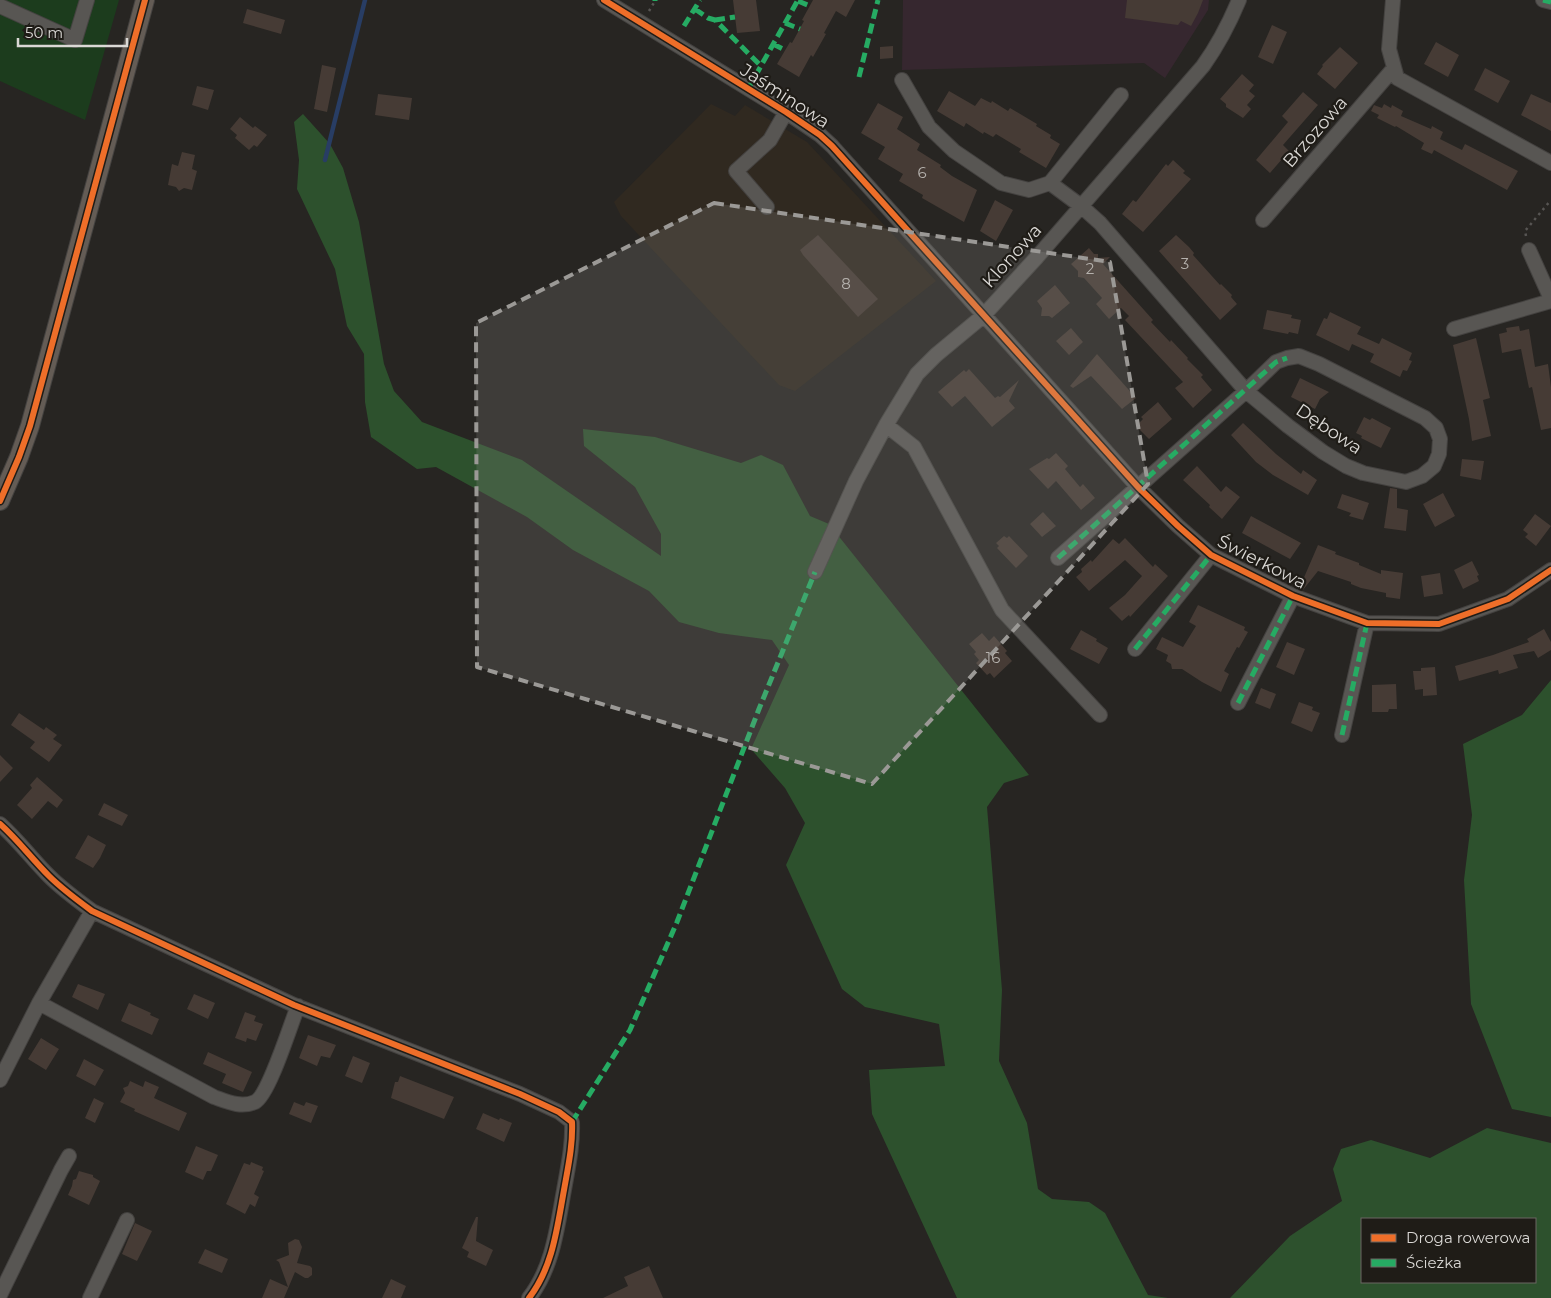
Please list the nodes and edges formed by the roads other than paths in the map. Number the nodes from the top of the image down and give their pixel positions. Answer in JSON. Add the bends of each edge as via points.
{"nodes":[{"id":1,"x":87,"y":0,"type":"edge"},
{"id":2,"x":145,"y":0,"type":"edge"},
{"id":3,"x":604,"y":0,"type":"edge"},
{"id":4,"x":1238,"y":0,"type":"edge"},
{"id":5,"x":1393,"y":0,"type":"edge"},
{"id":6,"x":1543,"y":0,"type":"edge"},
{"id":7,"x":1551,"y":2,"type":"edge"},
{"id":8,"x":0,"y":6,"type":"edge"},
{"id":9,"x":1394,"y":68,"type":"junction"},
{"id":10,"x":902,"y":80,"type":"dead end"},
{"id":11,"x":1121,"y":95,"type":"dead end"},
{"id":12,"x":786,"y":112,"type":"junction"},
{"id":13,"x":1551,"y":162,"type":"edge"},
{"id":14,"x":1050,"y":183,"type":"junction"},
{"id":15,"x":1082,"y":206,"type":"junction"},
{"id":16,"x":767,"y":207,"type":"dead end"},
{"id":17,"x":1263,"y":220,"type":"dead end"},
{"id":18,"x":1529,"y":250,"type":"road end"},
{"id":19,"x":1551,"y":300,"type":"edge"},
{"id":20,"x":983,"y":316,"type":"junction"},
{"id":21,"x":1454,"y":329,"type":"dead end"},
{"id":22,"x":1246,"y":391,"type":"junction"},
{"id":23,"x":886,"y":425,"type":"junction"},
{"id":24,"x":1138,"y":487,"type":"junction"},
{"id":25,"x":2,"y":493,"type":"edge"},
{"id":26,"x":1212,"y":556,"type":"junction"},
{"id":27,"x":1058,"y":558,"type":"dead end"},
{"id":28,"x":1551,"y":570,"type":"edge"},
{"id":29,"x":815,"y":572,"type":"dead end"},
{"id":30,"x":1292,"y":596,"type":"junction"},
{"id":31,"x":1367,"y":623,"type":"junction"},
{"id":32,"x":1135,"y":650,"type":"dead end"},
{"id":33,"x":1238,"y":703,"type":"dead end"},
{"id":34,"x":1100,"y":715,"type":"dead end"},
{"id":35,"x":1342,"y":736,"type":"dead end"},
{"id":36,"x":0,"y":824,"type":"edge"},
{"id":37,"x":92,"y":911,"type":"junction"},
{"id":38,"x":39,"y":1003,"type":"junction"},
{"id":39,"x":298,"y":1006,"type":"junction"},
{"id":40,"x":0,"y":1080,"type":"edge"},
{"id":41,"x":69,"y":1156,"type":"dead end"},
{"id":42,"x":127,"y":1220,"type":"dead end"},
{"id":43,"x":0,"y":1295,"type":"edge"},
{"id":44,"x":90,"y":1298,"type":"edge"},
{"id":45,"x":528,"y":1298,"type":"edge"}],
"edges":[{"from":1,"to":8,"type":"street","via":[[75,40]]},
{"from":2,"to":25,"type":"main road","via":[[30,426]]},
{"from":3,"to":12,"type":"street","name":"Jaśminowa"},
{"from":4,"to":15,"type":"street","name":"Klonowa","via":[[1231,21],[1204,66]]},
{"from":5,"to":9,"type":"street","via":[[1389,48]]},
{"from":6,"to":7,"type":"street"},
{"from":9,"to":13,"type":"street","via":[[1397,78]]},
{"from":9,"to":17,"type":"street","name":"Brzozowa"},
{"from":10,"to":14,"type":"street","via":[[929,127],[954,151],[1001,183],[1029,190]]},
{"from":11,"to":14,"type":"street"},
{"from":12,"to":16,"type":"street","via":[[770,140],[736,171]]},
{"from":12,"to":20,"type":"street","name":"Jaśminowa","via":[[832,146]]},
{"from":14,"to":15,"type":"street","name":"Dębowa"},
{"from":15,"to":20,"type":"street","name":"Klonowa"},
{"from":15,"to":22,"type":"street","name":"Dębowa"},
{"from":18,"to":19,"type":"street"},
{"from":19,"to":21,"type":"street"},
{"from":20,"to":23,"type":"street","name":"Klonowa","via":[[917,374]]},
{"from":20,"to":24,"type":"street","name":"Świerkowa"},
{"from":22,"to":22,"type":"street","name":"Dębowa","via":[[1323,452],[1363,473],[1406,482],[1422,476],[1434,466],[1439,454],[1440,438],[1436,428],[1425,418],[1299,356],[1276,362]]},
{"from":22,"to":24,"type":"street"},
{"from":23,"to":29,"type":"street","name":"Klonowa","via":[[856,481]]},
{"from":23,"to":34,"type":"street","via":[[914,447],[1002,610]]},
{"from":24,"to":26,"type":"street","name":"Świerkowa"},
{"from":24,"to":27,"type":"street"},
{"from":26,"to":30,"type":"street","name":"Świerkowa"},
{"from":26,"to":32,"type":"street","name":"Świerkowa"},
{"from":28,"to":31,"type":"street","name":"Świerkowa","via":[[1508,599],[1439,624]]},
{"from":30,"to":31,"type":"street","name":"Świerkowa"},
{"from":30,"to":33,"type":"street","name":"Świerkowa"},
{"from":31,"to":35,"type":"street"},
{"from":36,"to":37,"type":"street","via":[[49,876]]},
{"from":37,"to":38,"type":"street"},
{"from":37,"to":39,"type":"street"},
{"from":38,"to":39,"type":"street","via":[[214,1097],[240,1105],[261,1098]]},
{"from":38,"to":40,"type":"street"},
{"from":39,"to":45,"type":"street","via":[[520,1094],[559,1112],[572,1122],[573,1142],[554,1246],[540,1282]]},
{"from":41,"to":43,"type":"street"},
{"from":42,"to":44,"type":"street"}]}
